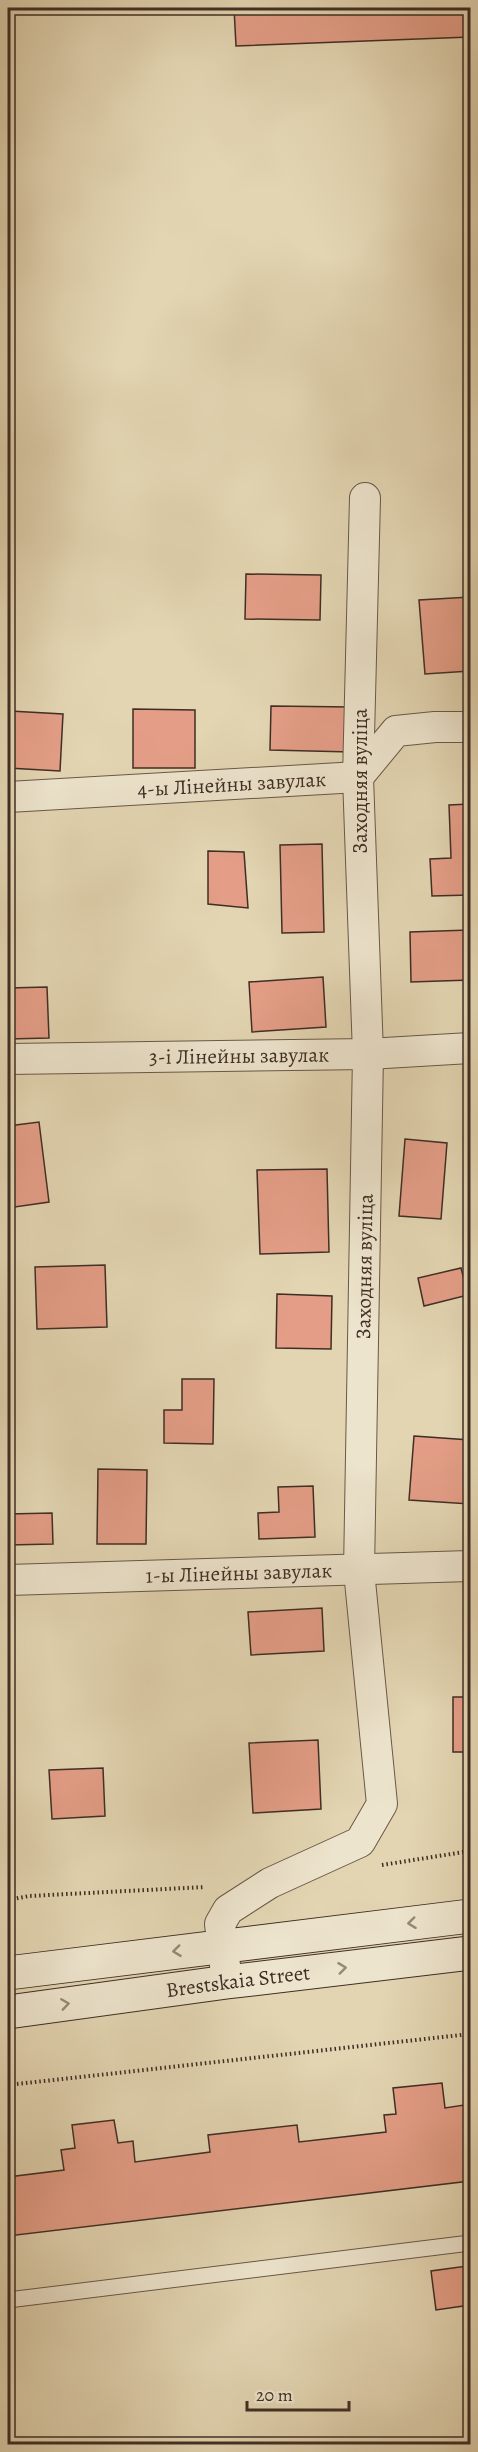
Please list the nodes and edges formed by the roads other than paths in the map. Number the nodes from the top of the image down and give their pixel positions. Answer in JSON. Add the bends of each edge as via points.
{"nodes":[{"id":1,"x":365,"y":498,"type":"dead end"},
{"id":2,"x":471,"y":728,"type":"edge"},
{"id":3,"x":357,"y":777,"type":"junction"},
{"id":4,"x":8,"y":797,"type":"edge"},
{"id":5,"x":471,"y":1048,"type":"edge"},
{"id":6,"x":369,"y":1054,"type":"junction"},
{"id":7,"x":8,"y":1059,"type":"edge"},
{"id":8,"x":471,"y":1566,"type":"edge"},
{"id":9,"x":359,"y":1571,"type":"junction"},
{"id":10,"x":8,"y":1580,"type":"edge"},
{"id":11,"x":471,"y":1916,"type":"edge"},
{"id":12,"x":222,"y":1945,"type":"junction"},
{"id":13,"x":471,"y":1953,"type":"edge"},
{"id":14,"x":8,"y":1972,"type":"edge"},
{"id":15,"x":227,"y":1982,"type":"junction"},
{"id":16,"x":8,"y":2012,"type":"edge"},
{"id":17,"x":471,"y":2243,"type":"edge"},
{"id":18,"x":8,"y":2300,"type":"edge"}],
"edges":[{"from":1,"to":3,"type":"street","name":"Заходняя вуліца"},
{"from":2,"to":3,"type":"street","name":"4-ы Лінейны завулак","via":[[396,731]]},
{"from":3,"to":4,"type":"street","name":"4-ы Лінейны завулак"},
{"from":3,"to":6,"type":"street","name":"Заходняя вуліца"},
{"from":5,"to":6,"type":"street","name":"3-і Лінейны завулак"},
{"from":6,"to":7,"type":"street","name":"3-і Лінейны завулак"},
{"from":6,"to":9,"type":"street","name":"Заходняя вуліца"},
{"from":8,"to":9,"type":"street","name":"1-ы Лінейны завулак"},
{"from":9,"to":10,"type":"street","name":"1-ы Лінейны завулак"},
{"from":9,"to":12,"type":"street","name":"Заходняя вуліца","via":[[382,1804],[360,1842],[270,1883],[228,1910],[220,1924]]},
{"from":11,"to":12,"type":"main road","name":"Brestskaia Street","one_way":true},
{"from":12,"to":14,"type":"main road","name":"Brestskaia Street","one_way":true},
{"from":12,"to":15,"type":"street","name":"Заходняя вуліца"},
{"from":15,"to":13,"type":"main road","name":"Brestskaia Street","one_way":true},
{"from":16,"to":15,"type":"main road","name":"Brestskaia Street","one_way":true},
{"from":17,"to":18,"type":"lane"}]}
